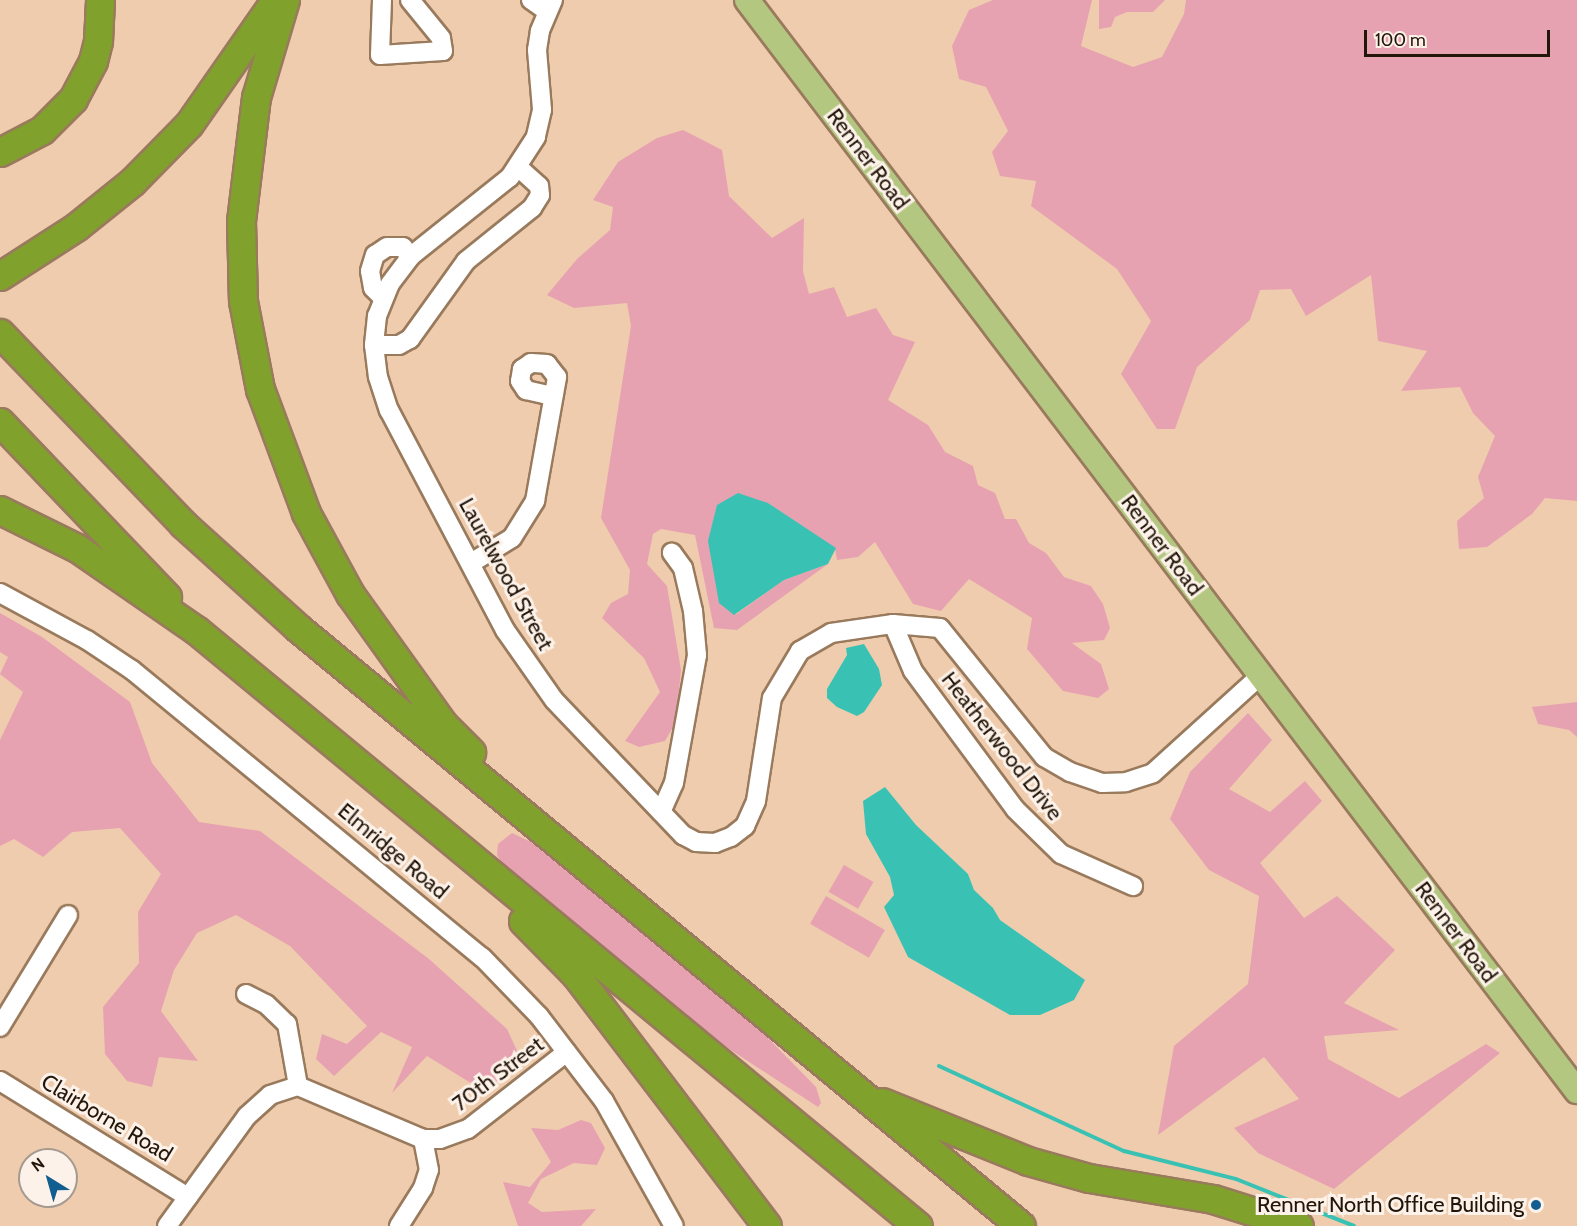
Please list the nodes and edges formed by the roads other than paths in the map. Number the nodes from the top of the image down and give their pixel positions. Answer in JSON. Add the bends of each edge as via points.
{"nodes":[{"id":1,"x":100,"y":0,"type":"edge"},
{"id":2,"x":275,"y":0,"type":"edge"},
{"id":3,"x":285,"y":0,"type":"edge"},
{"id":4,"x":382,"y":0,"type":"edge"},
{"id":5,"x":410,"y":0,"type":"edge"},
{"id":6,"x":531,"y":0,"type":"edge"},
{"id":7,"x":747,"y":0,"type":"edge"},
{"id":8,"x":550,"y":5,"type":"edge"},
{"id":9,"x":0,"y":152,"type":"edge"},
{"id":10,"x":519,"y":168,"type":"junction"},
{"id":11,"x":410,"y":257,"type":"junction"},
{"id":12,"x":0,"y":276,"type":"edge"},
{"id":13,"x":383,"y":298,"type":"junction"},
{"id":14,"x":0,"y":333,"type":"edge"},
{"id":15,"x":374,"y":345,"type":"junction"},
{"id":16,"x":553,"y":396,"type":"dead end"},
{"id":17,"x":0,"y":422,"type":"edge"},
{"id":18,"x":0,"y":510,"type":"edge"},
{"id":19,"x":672,"y":553,"type":"dead end"},
{"id":20,"x":471,"y":563,"type":"junction"},
{"id":21,"x":0,"y":593,"type":"edge"},
{"id":22,"x":893,"y":624,"type":"junction"},
{"id":23,"x":196,"y":630,"type":"junction"},
{"id":24,"x":1261,"y":675,"type":"junction"},
{"id":25,"x":484,"y":783,"type":"junction"},
{"id":26,"x":400,"y":802,"type":"junction"},
{"id":27,"x":661,"y":812,"type":"junction"},
{"id":28,"x":1133,"y":886,"type":"dead end"},
{"id":29,"x":68,"y":915,"type":"dead end"},
{"id":30,"x":246,"y":994,"type":"dead end"},
{"id":31,"x":0,"y":1027,"type":"edge"},
{"id":32,"x":567,"y":1052,"type":"junction"},
{"id":33,"x":0,"y":1081,"type":"edge"},
{"id":34,"x":298,"y":1086,"type":"junction"},
{"id":35,"x":1577,"y":1091,"type":"edge"},
{"id":36,"x":858,"y":1093,"type":"junction"},
{"id":37,"x":423,"y":1139,"type":"junction"},
{"id":38,"x":188,"y":1197,"type":"junction"},
{"id":39,"x":167,"y":1226,"type":"edge"},
{"id":40,"x":399,"y":1226,"type":"edge"},
{"id":41,"x":674,"y":1226,"type":"edge"},
{"id":42,"x":767,"y":1226,"type":"edge"},
{"id":43,"x":918,"y":1226,"type":"edge"},
{"id":44,"x":1021,"y":1226,"type":"edge"},
{"id":45,"x":1299,"y":1226,"type":"edge"}],
"edges":[{"from":1,"to":9,"type":"highway","via":[[96,51],[73,99],[42,130]]},
{"from":2,"to":12,"type":"highway","via":[[189,123],[132,182],[50,246]]},
{"from":3,"to":25,"type":"highway","via":[[256,97],[241,211],[243,301],[260,389],[288,471],[328,556],[406,674],[443,724],[478,759]]},
{"from":4,"to":5,"type":"street","via":[[380,55],[443,51],[441,38]]},
{"from":6,"to":8,"type":"street"},
{"from":7,"to":24,"type":"main road","name":"Renner Road"},
{"from":8,"to":10,"type":"street","via":[[537,50],[540,122],[537,137]]},
{"from":10,"to":11,"type":"street"},
{"from":10,"to":15,"type":"street","via":[[539,186],[540,195],[532,208],[466,261],[410,339],[393,346]]},
{"from":11,"to":13,"type":"street"},
{"from":11,"to":13,"type":"street","via":[[403,247],[387,247],[375,255],[370,271],[373,288]]},
{"from":13,"to":15,"type":"street","name":"Laurelwood Street"},
{"from":14,"to":25,"type":"highway","via":[[208,548]]},
{"from":15,"to":20,"type":"street","name":"Laurelwood Street","via":[[381,390],[389,410]]},
{"from":16,"to":20,"type":"street","via":[[541,473],[525,521],[497,550]]},
{"from":17,"to":23,"type":"highway"},
{"from":18,"to":23,"type":"highway","via":[[77,548]]},
{"from":19,"to":27,"type":"street","via":[[683,568],[693,611],[697,655],[674,783]]},
{"from":20,"to":27,"type":"street","name":"Laurelwood Street","via":[[505,630],[554,700]]},
{"from":21,"to":32,"type":"street","name":"Elmridge Road","via":[[87,640],[202,724],[482,957],[539,1016]]},
{"from":22,"to":24,"type":"street","via":[[930,625],[950,635],[1044,757],[1070,772],[1102,783],[1126,782],[1153,773]]},
{"from":22,"to":27,"type":"street","name":"Laurelwood Street","via":[[831,633],[809,644],[785,671],[765,721],[755,806],[739,832],[705,843],[683,835]]},
{"from":22,"to":28,"type":"street","name":"Heatherwood Drive","via":[[913,671],[1015,809],[1061,854]]},
{"from":23,"to":26,"type":"highway"},
{"from":24,"to":35,"type":"main road","name":"Renner Road"},
{"from":25,"to":36,"type":"highway"},
{"from":26,"to":42,"type":"highway","via":[[420,832],[534,931],[576,975]]},
{"from":26,"to":43,"type":"highway"},
{"from":29,"to":31,"type":"street"},
{"from":30,"to":34,"type":"street","via":[[266,1004],[287,1024]]},
{"from":32,"to":37,"type":"street","name":"70th Street","via":[[468,1129],[440,1139]]},
{"from":32,"to":41,"type":"street","name":"Elmridge Road","via":[[604,1101]]},
{"from":33,"to":38,"type":"street","name":"Clairborne Road"},
{"from":34,"to":37,"type":"street"},
{"from":34,"to":38,"type":"street","via":[[259,1103]]},
{"from":36,"to":44,"type":"highway"},
{"from":36,"to":45,"type":"highway","via":[[1028,1161],[1089,1178],[1213,1199]]},
{"from":37,"to":40,"type":"street","via":[[429,1170],[423,1188]]},
{"from":38,"to":39,"type":"street"}]}
